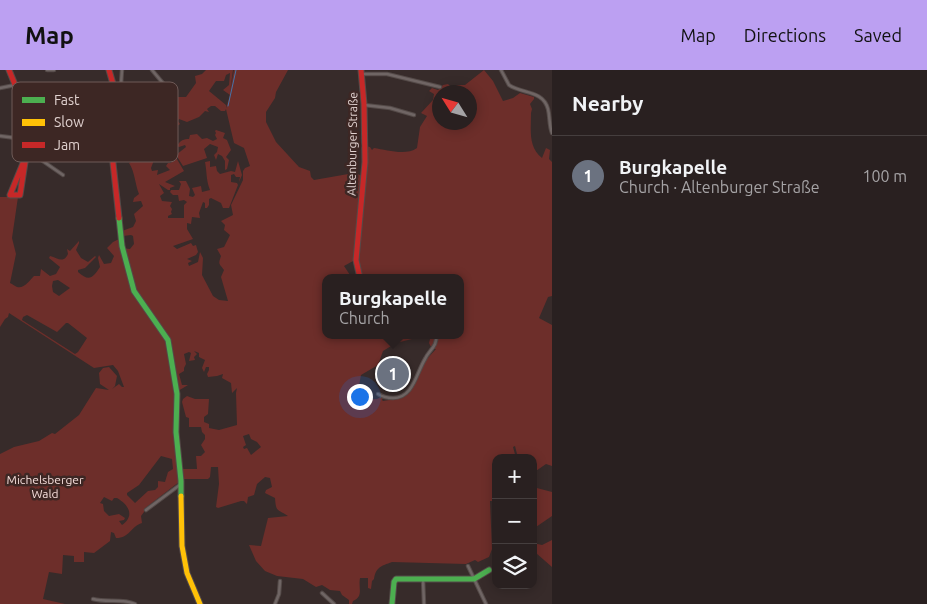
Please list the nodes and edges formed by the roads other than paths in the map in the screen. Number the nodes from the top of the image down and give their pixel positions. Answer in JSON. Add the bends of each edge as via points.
{"nodes":[{"id":1,"x":9,"y":70,"type":"edge"},
{"id":2,"x":47,"y":70,"type":"edge"},
{"id":3,"x":53,"y":70,"type":"edge"},
{"id":4,"x":109,"y":70,"type":"edge"},
{"id":5,"x":122,"y":70,"type":"edge"},
{"id":6,"x":152,"y":70,"type":"edge"},
{"id":7,"x":501,"y":70,"type":"edge"},
{"id":8,"x":362,"y":72,"type":"edge"},
{"id":9,"x":15,"y":82,"type":"edge"},
{"id":10,"x":115,"y":82,"type":"edge"},
{"id":11,"x":118,"y":82,"type":"edge"},
{"id":12,"x":162,"y":82,"type":"edge"},
{"id":13,"x":432,"y":85,"type":"edge"},
{"id":14,"x":364,"y":106,"type":"junction"},
{"id":15,"x":414,"y":115,"type":"dead end"},
{"id":16,"x":552,"y":133,"type":"edge"},
{"id":17,"x":23,"y":162,"type":"edge"},
{"id":18,"x":25,"y":162,"type":"edge"},
{"id":19,"x":44,"y":162,"type":"edge"},
{"id":20,"x":113,"y":162,"type":"edge"},
{"id":21,"x":63,"y":175,"type":"dead end"},
{"id":22,"x":359,"y":274,"type":"edge"},
{"id":23,"x":436,"y":339,"type":"edge"},
{"id":24,"x":378,"y":394,"type":"dead end"},
{"id":25,"x":181,"y":484,"type":"junction"},
{"id":26,"x":146,"y":510,"type":"dead end"},
{"id":27,"x":468,"y":566,"type":"dead end"},
{"id":28,"x":489,"y":570,"type":"dead end"},
{"id":29,"x":423,"y":579,"type":"junction"},
{"id":30,"x":474,"y":579,"type":"junction"},
{"id":31,"x":280,"y":581,"type":"dead end"},
{"id":32,"x":322,"y":592,"type":"dead end"},
{"id":33,"x":92,"y":598,"type":"dead end"},
{"id":34,"x":135,"y":604,"type":"edge"},
{"id":35,"x":200,"y":604,"type":"edge"},
{"id":36,"x":275,"y":604,"type":"edge"},
{"id":37,"x":334,"y":604,"type":"edge"},
{"id":38,"x":392,"y":604,"type":"edge"},
{"id":39,"x":424,"y":604,"type":"edge"},
{"id":40,"x":486,"y":604,"type":"edge"}],
"edges":[{"from":1,"to":9,"type":"street"},
{"from":2,"to":3,"type":"street"},
{"from":4,"to":10,"type":"street"},
{"from":5,"to":11,"type":"street"},
{"from":6,"to":12,"type":"street"},
{"from":7,"to":16,"type":"street","via":[[509,85],[534,93],[542,100],[548,108]]},
{"from":8,"to":13,"type":"street","via":[[387,74]]},
{"from":8,"to":14,"type":"street","name":"Altenburger Straße"},
{"from":14,"to":15,"type":"street","via":[[390,108]]},
{"from":14,"to":22,"type":"street","name":"Altenburger Straße","via":[[364,177],[356,260]]},
{"from":17,"to":18,"type":"street","via":[[10,195],[20,195]]},
{"from":19,"to":21,"type":"street"},
{"from":20,"to":25,"type":"street","via":[[122,249],[134,291],[168,340],[177,394],[176,432]]},
{"from":23,"to":24,"type":"street","via":[[408,394],[384,398]]},
{"from":25,"to":26,"type":"street"},
{"from":25,"to":35,"type":"street","via":[[182,552]]},
{"from":27,"to":30,"type":"street"},
{"from":28,"to":30,"type":"street"},
{"from":29,"to":30,"type":"street"},
{"from":29,"to":38,"type":"street","via":[[396,579]]},
{"from":29,"to":39,"type":"street"},
{"from":30,"to":40,"type":"street"},
{"from":31,"to":36,"type":"street"},
{"from":32,"to":37,"type":"street"},
{"from":33,"to":34,"type":"street"}]}
